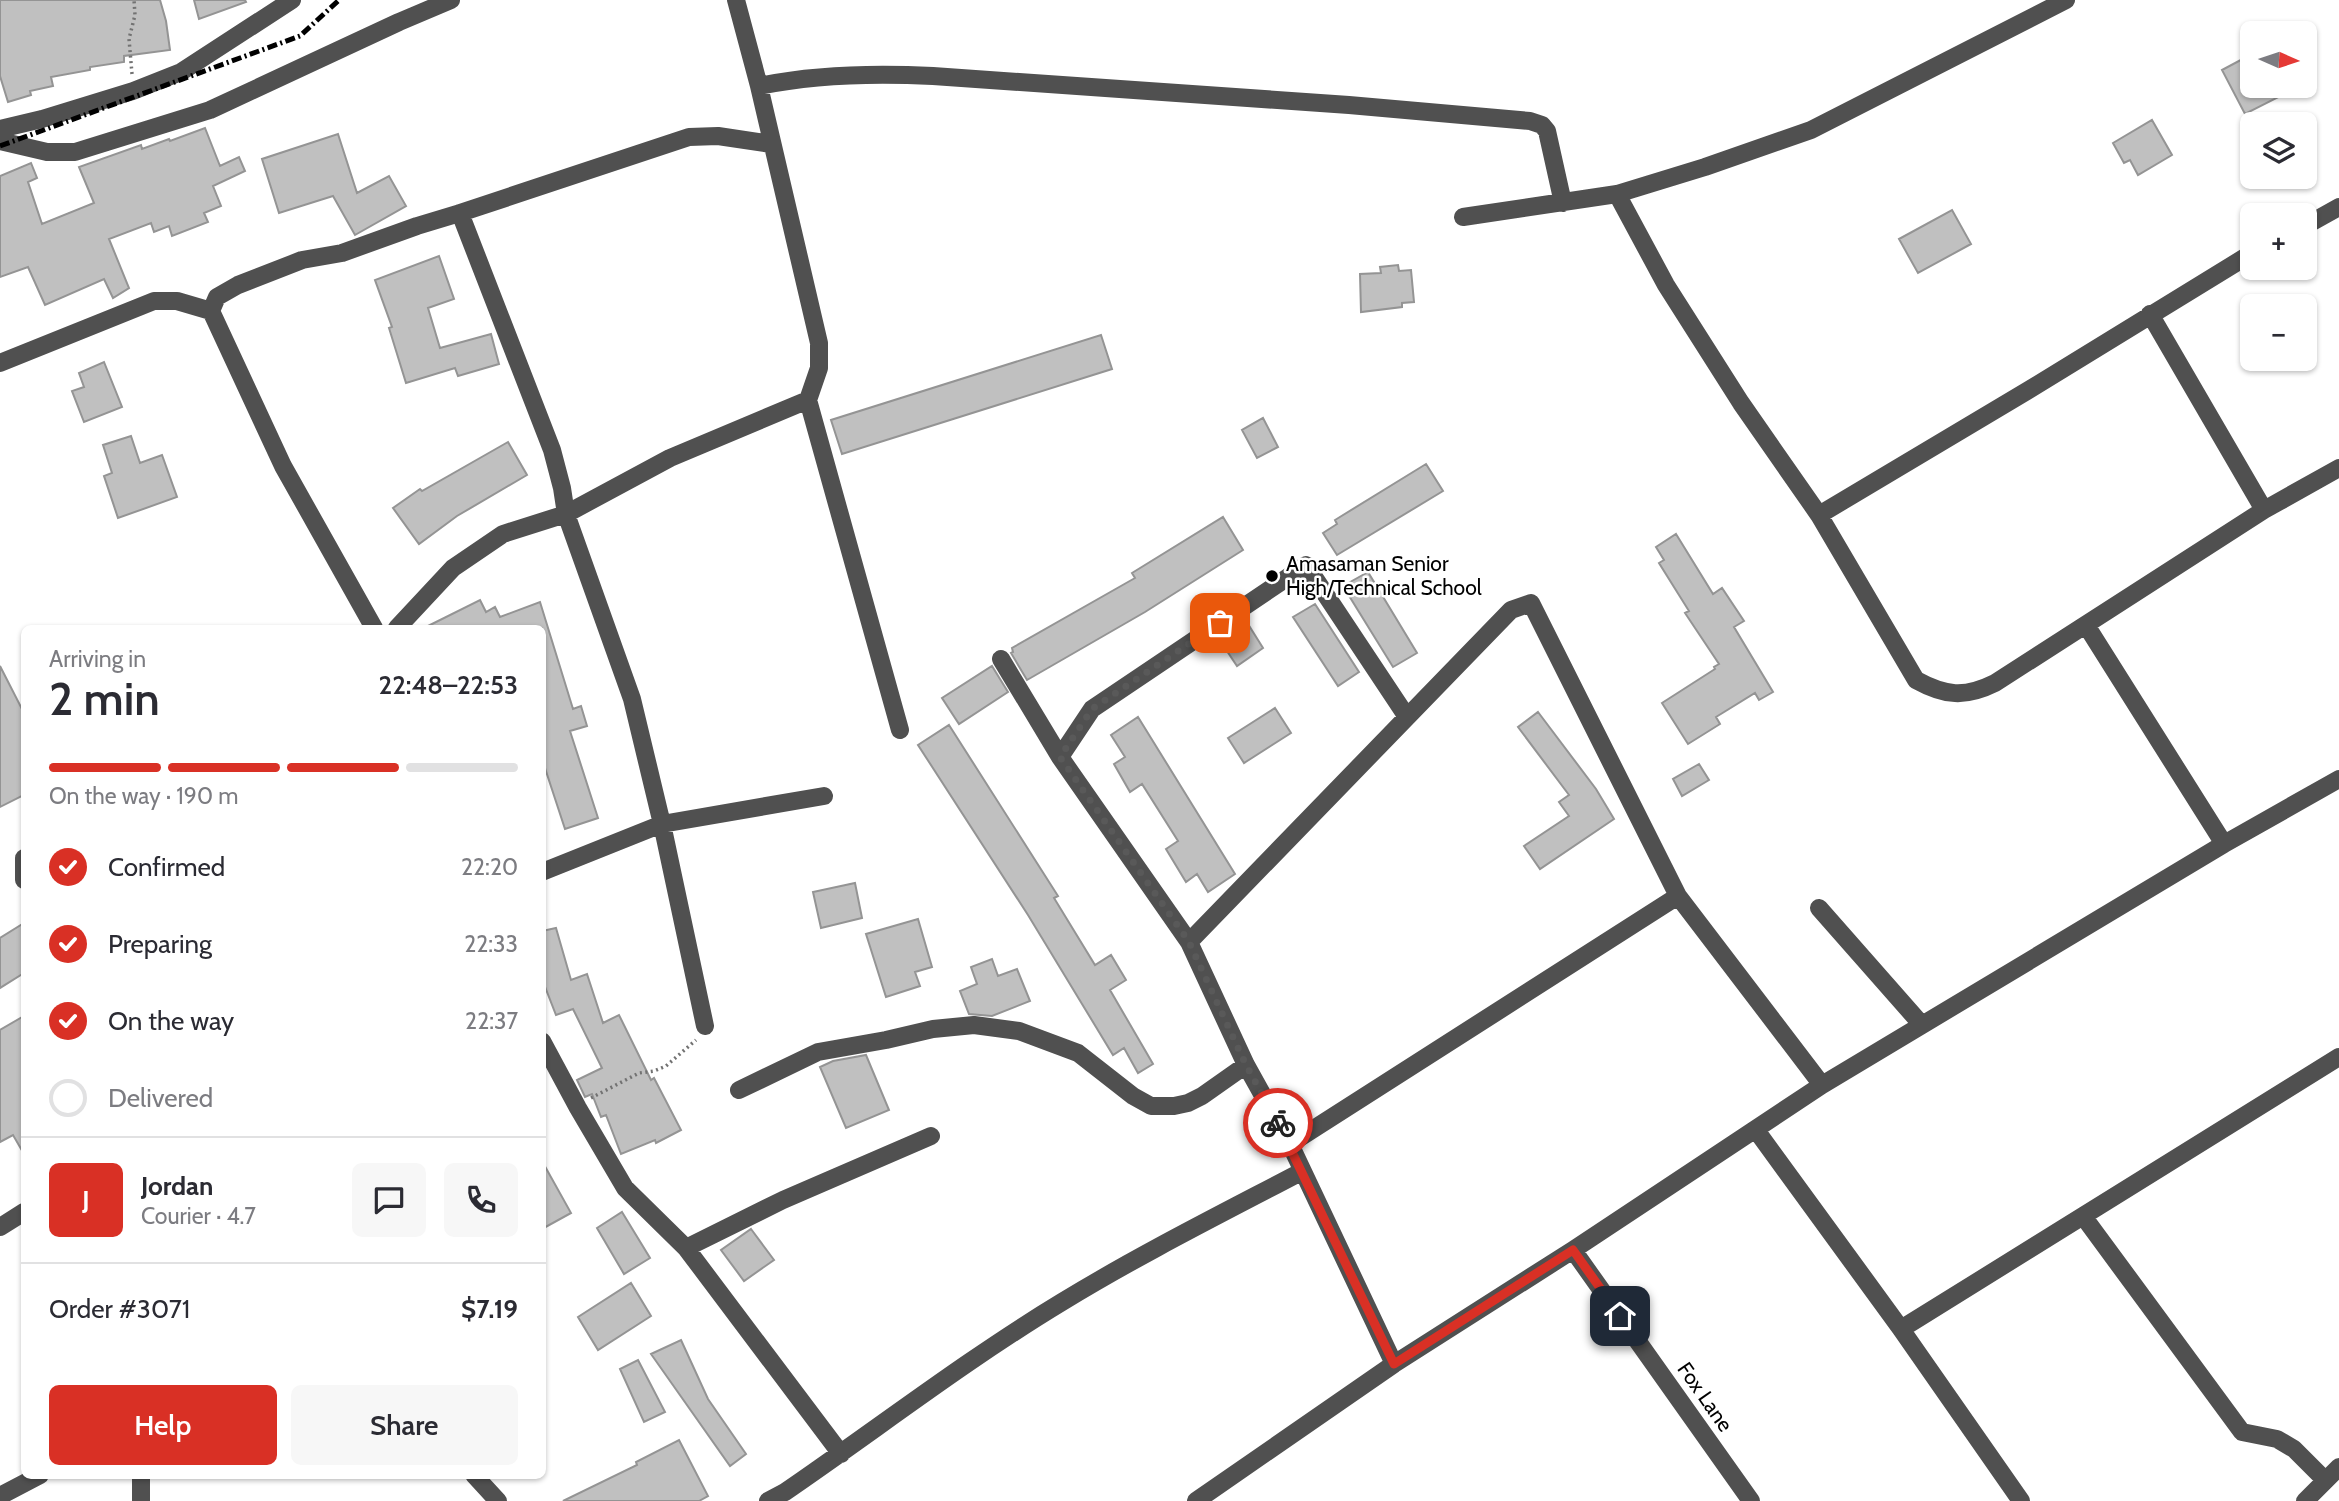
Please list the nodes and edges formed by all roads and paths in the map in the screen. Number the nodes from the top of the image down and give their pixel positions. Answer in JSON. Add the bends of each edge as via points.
{"nodes":[{"id":1,"x":134,"y":0,"type":"edge"},
{"id":2,"x":292,"y":0,"type":"edge"},
{"id":3,"x":451,"y":0,"type":"edge"},
{"id":4,"x":736,"y":0,"type":"edge"},
{"id":5,"x":2066,"y":0,"type":"edge"},
{"id":6,"x":759,"y":86,"type":"junction"},
{"id":7,"x":133,"y":91,"type":"junction"},
{"id":8,"x":0,"y":129,"type":"edge"},
{"id":9,"x":0,"y":141,"type":"edge"},
{"id":10,"x":771,"y":144,"type":"junction"},
{"id":11,"x":1618,"y":194,"type":"junction"},
{"id":12,"x":1563,"y":202,"type":"junction"},
{"id":13,"x":2339,"y":207,"type":"edge"},
{"id":14,"x":460,"y":213,"type":"junction"},
{"id":15,"x":1463,"y":217,"type":"dead end"},
{"id":16,"x":2317,"y":219,"type":"edge"},
{"id":17,"x":2240,"y":260,"type":"edge"},
{"id":18,"x":211,"y":311,"type":"junction"},
{"id":19,"x":2150,"y":314,"type":"junction"},
{"id":20,"x":0,"y":363,"type":"edge"},
{"id":21,"x":808,"y":400,"type":"junction"},
{"id":22,"x":2339,"y":468,"type":"edge"},
{"id":23,"x":2264,"y":510,"type":"junction"},
{"id":24,"x":566,"y":514,"type":"junction"},
{"id":25,"x":1819,"y":514,"type":"junction"},
{"id":26,"x":372,"y":625,"type":"edge"},
{"id":27,"x":400,"y":625,"type":"edge"},
{"id":28,"x":2086,"y":625,"type":"junction"},
{"id":29,"x":1001,"y":659,"type":"dead end"},
{"id":30,"x":1407,"y":717,"type":"junction"},
{"id":31,"x":900,"y":730,"type":"dead end"},
{"id":32,"x":1060,"y":757,"type":"junction"},
{"id":33,"x":2339,"y":779,"type":"edge"},
{"id":34,"x":824,"y":796,"type":"dead end"},
{"id":35,"x":662,"y":824,"type":"junction"},
{"id":36,"x":2224,"y":844,"type":"junction"},
{"id":37,"x":546,"y":870,"type":"edge"},
{"id":38,"x":1678,"y":896,"type":"junction"},
{"id":39,"x":1819,"y":908,"type":"dead end"},
{"id":40,"x":1189,"y":942,"type":"junction"},
{"id":41,"x":1922,"y":1025,"type":"junction"},
{"id":42,"x":705,"y":1026,"type":"joint"},
{"id":43,"x":546,"y":1048,"type":"edge"},
{"id":44,"x":2339,"y":1057,"type":"edge"},
{"id":45,"x":1246,"y":1065,"type":"junction"},
{"id":46,"x":1822,"y":1086,"type":"junction"},
{"id":47,"x":739,"y":1090,"type":"dead end"},
{"id":48,"x":578,"y":1108,"type":"junction"},
{"id":49,"x":1756,"y":1130,"type":"junction"},
{"id":50,"x":931,"y":1136,"type":"dead end"},
{"id":51,"x":1290,"y":1144,"type":"junction"},
{"id":52,"x":1301,"y":1172,"type":"junction"},
{"id":53,"x":21,"y":1214,"type":"edge"},
{"id":54,"x":2083,"y":1216,"type":"junction"},
{"id":55,"x":0,"y":1227,"type":"edge"},
{"id":56,"x":686,"y":1248,"type":"junction"},
{"id":57,"x":1573,"y":1250,"type":"junction"},
{"id":58,"x":1901,"y":1329,"type":"junction"},
{"id":59,"x":1394,"y":1364,"type":"junction"},
{"id":60,"x":841,"y":1454,"type":"junction"},
{"id":61,"x":2339,"y":1467,"type":"edge"},
{"id":62,"x":32,"y":1479,"type":"edge"},
{"id":63,"x":141,"y":1479,"type":"edge"},
{"id":64,"x":478,"y":1479,"type":"edge"},
{"id":65,"x":2325,"y":1480,"type":"junction"},
{"id":66,"x":0,"y":1496,"type":"edge"},
{"id":67,"x":1742,"y":1498,"type":"edge"},
{"id":68,"x":141,"y":1501,"type":"edge"},
{"id":69,"x":498,"y":1501,"type":"edge"},
{"id":70,"x":768,"y":1501,"type":"edge"},
{"id":71,"x":1196,"y":1501,"type":"edge"},
{"id":72,"x":2021,"y":1501,"type":"edge"},
{"id":73,"x":2305,"y":1501,"type":"edge"}],
"edges":[{"from":1,"to":7,"type":"path","via":[[129,39]]},
{"from":2,"to":7,"type":"street","via":[[181,72]]},
{"from":3,"to":9,"type":"street","via":[[186,118],[75,152],[47,152]]},
{"from":4,"to":6,"type":"street"},
{"from":5,"to":11,"type":"street","via":[[1811,130]]},
{"from":6,"to":10,"type":"street"},
{"from":6,"to":12,"type":"street","via":[[793,79],[891,74],[1530,121],[1547,131]]},
{"from":7,"to":8,"type":"street"},
{"from":10,"to":14,"type":"street","via":[[689,137]]},
{"from":10,"to":21,"type":"street","via":[[819,343],[819,368]]},
{"from":11,"to":12,"type":"street"},
{"from":11,"to":25,"type":"street","via":[[1666,285]]},
{"from":12,"to":15,"type":"street"},
{"from":13,"to":16,"type":"street"},
{"from":14,"to":18,"type":"street","via":[[342,253],[302,260],[238,285],[217,297]]},
{"from":14,"to":24,"type":"street","via":[[552,450]]},
{"from":17,"to":19,"type":"street"},
{"from":18,"to":20,"type":"street","via":[[177,300],[153,301]]},
{"from":18,"to":26,"type":"street","via":[[283,466]]},
{"from":19,"to":23,"type":"street"},
{"from":19,"to":25,"type":"street"},
{"from":21,"to":24,"type":"street","via":[[670,458]]},
{"from":21,"to":31,"type":"street"},
{"from":22,"to":23,"type":"street"},
{"from":23,"to":28,"type":"street"},
{"from":24,"to":27,"type":"street","via":[[503,534],[453,568]]},
{"from":24,"to":35,"type":"street","via":[[632,699]]},
{"from":25,"to":28,"type":"street","via":[[1916,680],[1930,688],[1946,693],[1980,690]]},
{"from":28,"to":36,"type":"street"},
{"from":29,"to":32,"type":"street"},
{"from":30,"to":32,"type":"street","via":[[1306,565],[1092,709]]},
{"from":30,"to":38,"type":"street","via":[[1511,610],[1531,603]]},
{"from":30,"to":40,"type":"street"},
{"from":32,"to":40,"type":"street"},
{"from":33,"to":36,"type":"street"},
{"from":34,"to":35,"type":"street"},
{"from":35,"to":37,"type":"street"},
{"from":35,"to":42,"type":"street"},
{"from":36,"to":41,"type":"street"},
{"from":38,"to":46,"type":"street"},
{"from":38,"to":51,"type":"street"},
{"from":39,"to":41,"type":"street"},
{"from":40,"to":45,"type":"street"},
{"from":41,"to":46,"type":"street"},
{"from":42,"to":48,"type":"path","via":[[702,1035],[666,1066],[639,1073]]},
{"from":43,"to":48,"type":"street"},
{"from":44,"to":54,"type":"street"},
{"from":45,"to":47,"type":"street","via":[[1188,1103],[1151,1106],[1078,1053],[1019,1031],[974,1026],[933,1029],[818,1052]]},
{"from":45,"to":51,"type":"street"},
{"from":46,"to":49,"type":"street"},
{"from":48,"to":56,"type":"street","via":[[625,1188]]},
{"from":49,"to":57,"type":"street"},
{"from":49,"to":58,"type":"street"},
{"from":50,"to":56,"type":"street"},
{"from":51,"to":52,"type":"street"},
{"from":52,"to":59,"type":"street"},
{"from":52,"to":60,"type":"street","via":[[1062,1302],[954,1372]]},
{"from":53,"to":55,"type":"street"},
{"from":54,"to":58,"type":"street"},
{"from":54,"to":65,"type":"street","via":[[2242,1432],[2277,1439]]},
{"from":56,"to":60,"type":"street"},
{"from":57,"to":59,"type":"street"},
{"from":57,"to":67,"type":"street","name":"Fox Lane"},
{"from":58,"to":72,"type":"street"},
{"from":59,"to":71,"type":"street"},
{"from":60,"to":70,"type":"street"},
{"from":61,"to":65,"type":"street"},
{"from":62,"to":66,"type":"street"},
{"from":63,"to":68,"type":"street"},
{"from":64,"to":69,"type":"street"},
{"from":65,"to":73,"type":"street"}]}
